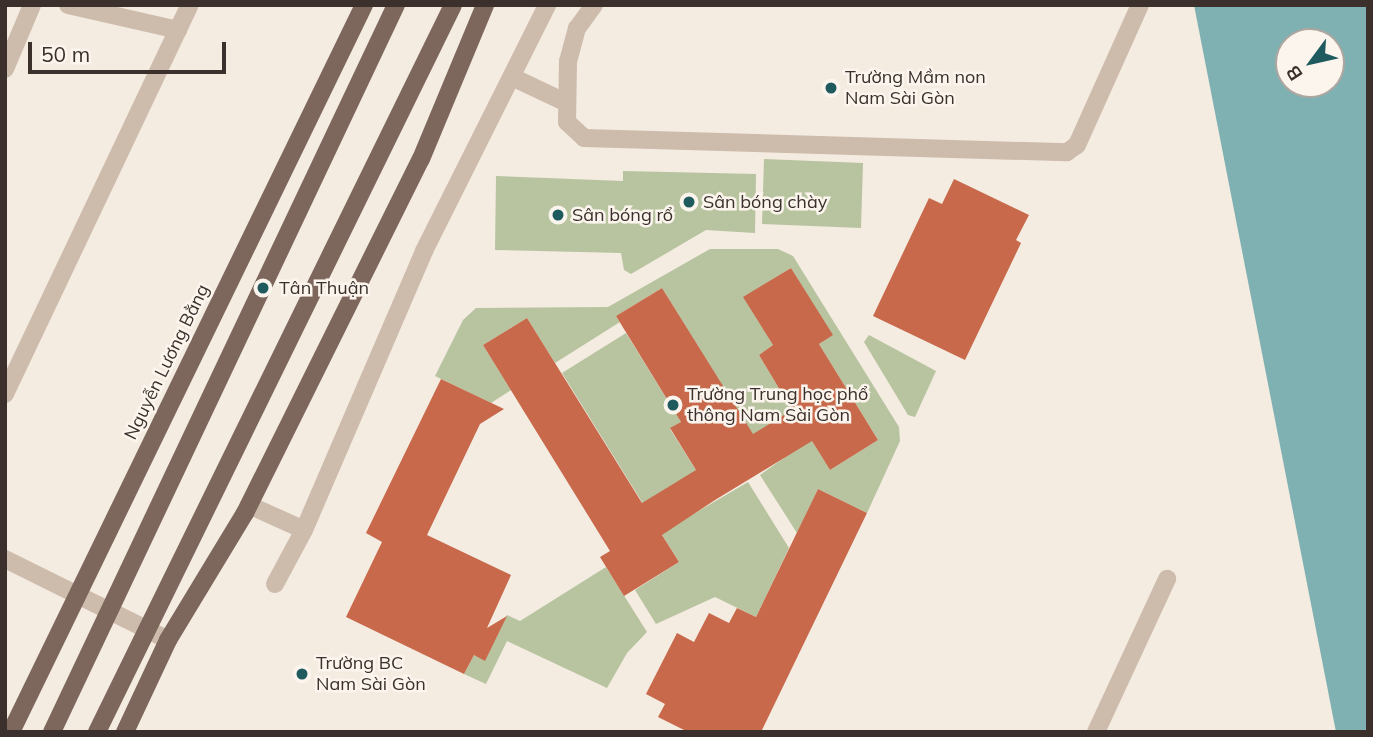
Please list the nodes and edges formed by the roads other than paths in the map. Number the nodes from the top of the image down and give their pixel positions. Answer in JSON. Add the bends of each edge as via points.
{"nodes":[{"id":1,"x":32,"y":5,"type":"edge"},
{"id":2,"x":68,"y":5,"type":"edge"},
{"id":3,"x":396,"y":5,"type":"edge"},
{"id":4,"x":453,"y":5,"type":"edge"},
{"id":5,"x":485,"y":5,"type":"edge"},
{"id":6,"x":547,"y":5,"type":"edge"},
{"id":7,"x":594,"y":5,"type":"edge"},
{"id":8,"x":1140,"y":5,"type":"edge"},
{"id":9,"x":190,"y":6,"type":"edge"},
{"id":10,"x":363,"y":8,"type":"edge"},
{"id":11,"x":178,"y":30,"type":"junction"},
{"id":12,"x":5,"y":69,"type":"edge"},
{"id":13,"x":512,"y":77,"type":"junction"},
{"id":14,"x":567,"y":103,"type":"junction"},
{"id":15,"x":5,"y":394,"type":"edge"},
{"id":16,"x":249,"y":505,"type":"junction"},
{"id":17,"x":304,"y":530,"type":"junction"},
{"id":18,"x":5,"y":559,"type":"edge"},
{"id":19,"x":1167,"y":579,"type":"dead end"},
{"id":20,"x":275,"y":584,"type":"dead end"},
{"id":21,"x":78,"y":593,"type":"junction"},
{"id":22,"x":112,"y":611,"type":"junction"},
{"id":23,"x":147,"y":629,"type":"junction"},
{"id":24,"x":168,"y":640,"type":"junction"},
{"id":25,"x":11,"y":732,"type":"edge"},
{"id":26,"x":52,"y":732,"type":"edge"},
{"id":27,"x":97,"y":732,"type":"edge"},
{"id":28,"x":125,"y":732,"type":"edge"},
{"id":29,"x":1097,"y":732,"type":"edge"}],
"edges":[{"from":1,"to":12,"type":"street"},
{"from":2,"to":11,"type":"street"},
{"from":3,"to":22,"type":"main road"},
{"from":4,"to":23,"type":"main road"},
{"from":5,"to":16,"type":"main road","via":[[421,159]]},
{"from":6,"to":13,"type":"street"},
{"from":7,"to":14,"type":"street","via":[[572,41]]},
{"from":8,"to":14,"type":"street","via":[[1077,145],[1067,152],[588,138],[569,125]]},
{"from":9,"to":11,"type":"street"},
{"from":10,"to":21,"type":"main road","name":"Nguyễn Lương Bằng"},
{"from":11,"to":15,"type":"street"},
{"from":13,"to":14,"type":"street"},
{"from":13,"to":17,"type":"street","via":[[424,251]]},
{"from":16,"to":17,"type":"street"},
{"from":16,"to":24,"type":"main road"},
{"from":17,"to":20,"type":"street"},
{"from":18,"to":21,"type":"street"},
{"from":19,"to":29,"type":"street"},
{"from":21,"to":22,"type":"street"},
{"from":21,"to":25,"type":"main road","name":"Nguyễn Lương Bằng"},
{"from":22,"to":23,"type":"street"},
{"from":22,"to":26,"type":"main road"},
{"from":23,"to":24,"type":"street"},
{"from":23,"to":27,"type":"main road"},
{"from":24,"to":28,"type":"main road"}]}
